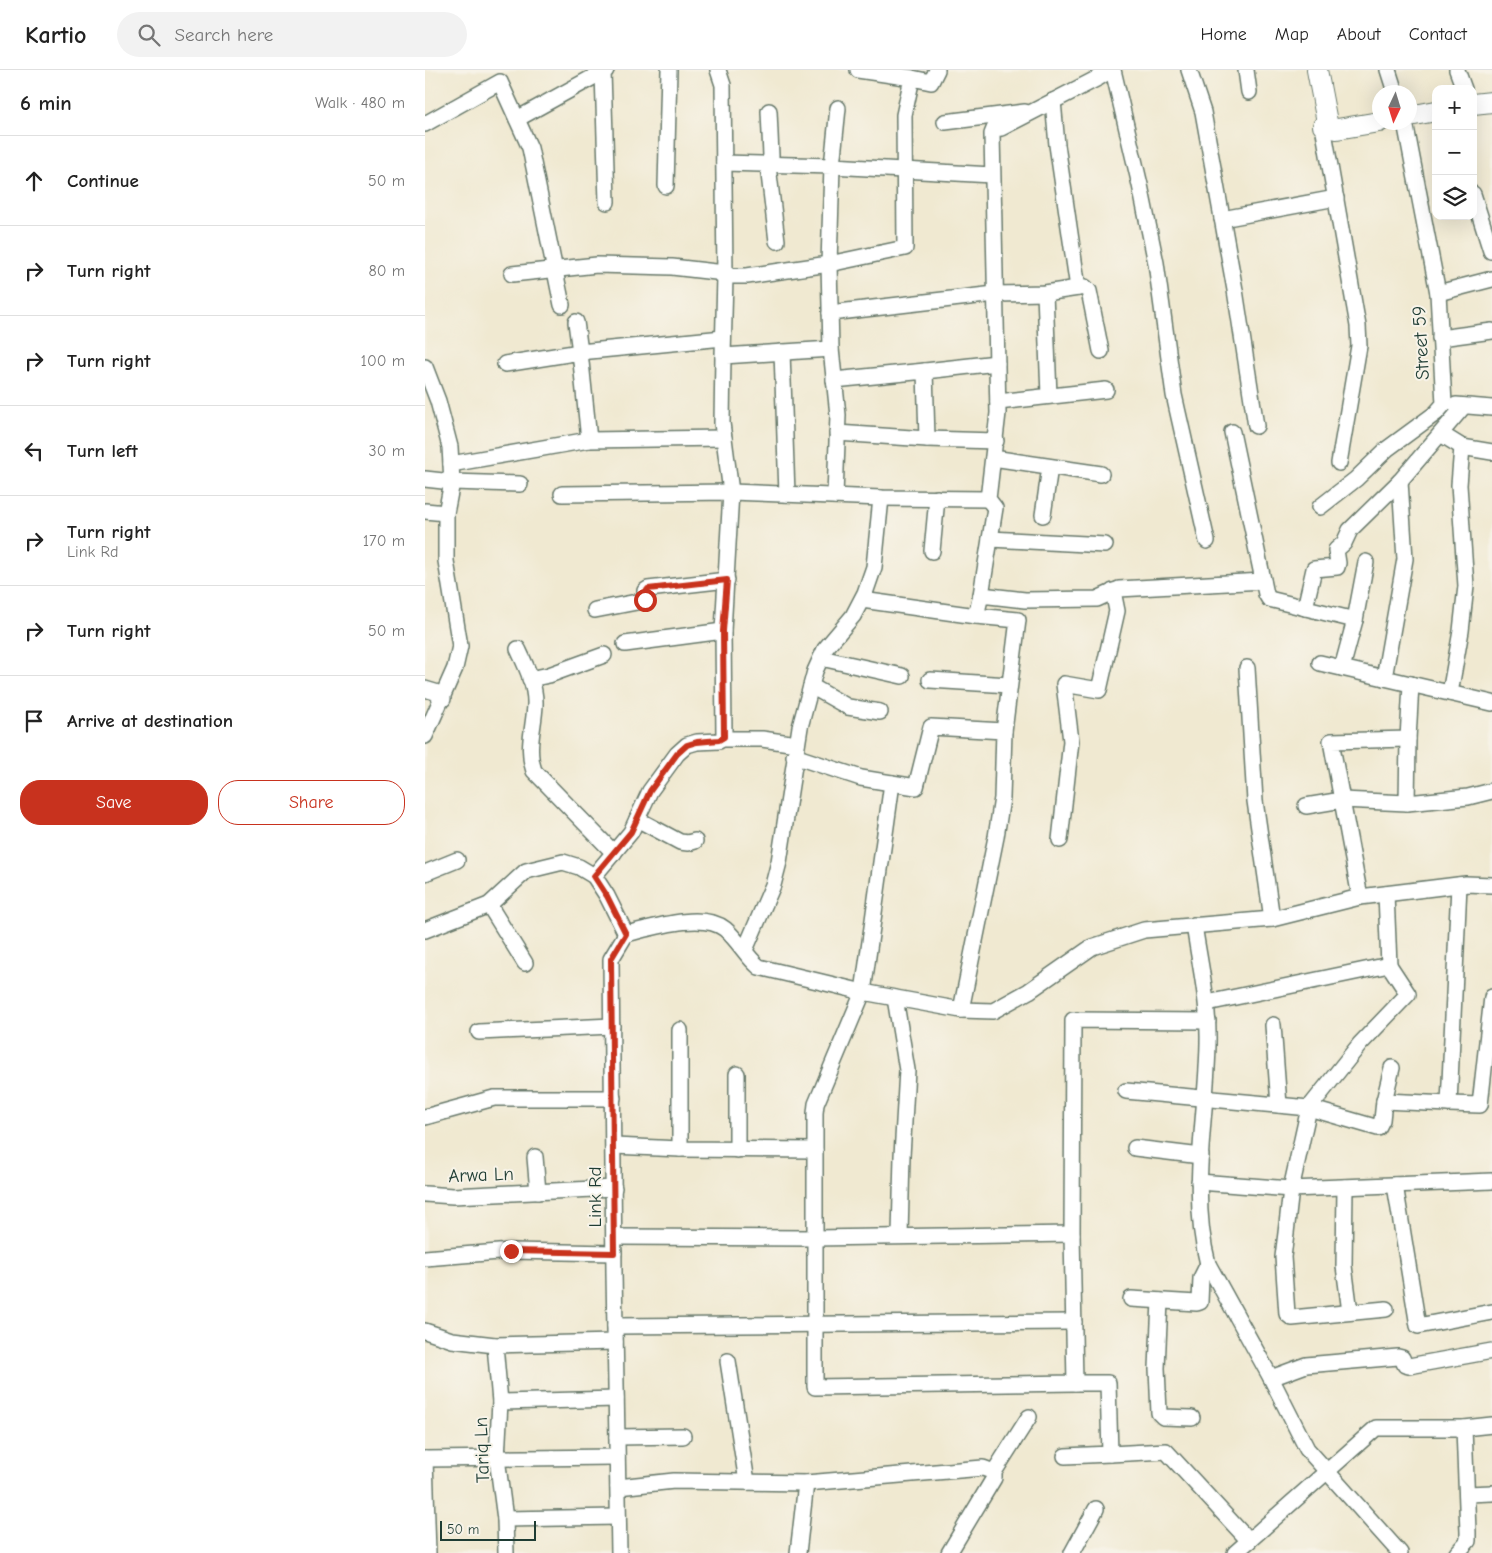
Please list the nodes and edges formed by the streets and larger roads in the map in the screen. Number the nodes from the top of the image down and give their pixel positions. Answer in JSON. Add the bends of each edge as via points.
{"nodes":[{"id":1,"x":669,"y":70,"type":"edge"},
{"id":2,"x":718,"y":70,"type":"edge"},
{"id":3,"x":858,"y":70,"type":"edge"},
{"id":4,"x":937,"y":70,"type":"edge"},
{"id":5,"x":1112,"y":70,"type":"edge"},
{"id":6,"x":1189,"y":70,"type":"edge"},
{"id":7,"x":1246,"y":70,"type":"edge"},
{"id":8,"x":1317,"y":70,"type":"edge"},
{"id":9,"x":1388,"y":70,"type":"edge"},
{"id":10,"x":1457,"y":70,"type":"edge"},
{"id":11,"x":605,"y":71,"type":"edge"},
{"id":12,"x":879,"y":72,"type":"edge"},
{"id":13,"x":912,"y":78,"type":"junction"},
{"id":14,"x":1393,"y":85,"type":"edge"},
{"id":15,"x":1463,"y":85,"type":"edge"},
{"id":16,"x":1249,"y":92,"type":"dead end"},
{"id":17,"x":1053,"y":101,"type":"junction"},
{"id":18,"x":1492,"y":102,"type":"edge"},
{"id":19,"x":1477,"y":104,"type":"edge"},
{"id":20,"x":838,"y":108,"type":"dead end"},
{"id":21,"x":769,"y":111,"type":"dead end"},
{"id":22,"x":1034,"y":111,"type":"junction"},
{"id":23,"x":1432,"y":112,"type":"edge"},
{"id":24,"x":1417,"y":115,"type":"edge"},
{"id":25,"x":517,"y":119,"type":"junction"},
{"id":26,"x":945,"y":122,"type":"dead end"},
{"id":27,"x":1372,"y":123,"type":"edge"},
{"id":28,"x":425,"y":124,"type":"edge"},
{"id":29,"x":1323,"y":126,"type":"junction"},
{"id":30,"x":1407,"y":130,"type":"edge"},
{"id":31,"x":724,"y":163,"type":"junction"},
{"id":32,"x":768,"y":166,"type":"junction"},
{"id":33,"x":832,"y":166,"type":"junction"},
{"id":34,"x":903,"y":170,"type":"junction"},
{"id":35,"x":992,"y":175,"type":"junction"},
{"id":36,"x":666,"y":186,"type":"dead end"},
{"id":37,"x":1336,"y":198,"type":"junction"},
{"id":38,"x":607,"y":202,"type":"dead end"},
{"id":39,"x":1477,"y":207,"type":"edge"},
{"id":40,"x":1222,"y":219,"type":"junction"},
{"id":41,"x":777,"y":241,"type":"dead end"},
{"id":42,"x":1491,"y":251,"type":"edge"},
{"id":43,"x":829,"y":264,"type":"junction"},
{"id":44,"x":556,"y":269,"type":"junction"},
{"id":45,"x":512,"y":274,"type":"dead end"},
{"id":46,"x":725,"y":276,"type":"junction"},
{"id":47,"x":1492,"y":279,"type":"edge"},
{"id":48,"x":1078,"y":288,"type":"junction"},
{"id":49,"x":1045,"y":293,"type":"junction"},
{"id":50,"x":1438,"y":293,"type":"junction"},
{"id":51,"x":995,"y":294,"type":"junction"},
{"id":52,"x":562,"y":305,"type":"dead end"},
{"id":53,"x":830,"y":313,"type":"junction"},
{"id":54,"x":577,"y":322,"type":"dead end"},
{"id":55,"x":1492,"y":331,"type":"edge"},
{"id":56,"x":723,"y":338,"type":"junction"},
{"id":57,"x":1440,"y":338,"type":"junction"},
{"id":58,"x":831,"y":349,"type":"junction"},
{"id":59,"x":1101,"y":351,"type":"dead end"},
{"id":60,"x":580,"y":352,"type":"junction"},
{"id":61,"x":782,"y":352,"type":"junction"},
{"id":62,"x":723,"y":356,"type":"junction"},
{"id":63,"x":997,"y":363,"type":"junction"},
{"id":64,"x":505,"y":364,"type":"dead end"},
{"id":65,"x":425,"y":367,"type":"edge"},
{"id":66,"x":925,"y":371,"type":"junction"},
{"id":67,"x":835,"y":380,"type":"junction"},
{"id":68,"x":1106,"y":390,"type":"dead end"},
{"id":69,"x":1049,"y":396,"type":"junction"},
{"id":70,"x":997,"y":402,"type":"junction"},
{"id":71,"x":1444,"y":404,"type":"junction"},
{"id":72,"x":432,"y":406,"type":"edge"},
{"id":73,"x":1464,"y":406,"type":"junction"},
{"id":74,"x":1492,"y":408,"type":"edge"},
{"id":75,"x":1256,"y":426,"type":"dead end"},
{"id":76,"x":1232,"y":432,"type":"dead end"},
{"id":77,"x":837,"y":433,"type":"junction"},
{"id":78,"x":1441,"y":434,"type":"junction"},
{"id":79,"x":724,"y":438,"type":"junction"},
{"id":80,"x":927,"y":439,"type":"junction"},
{"id":81,"x":589,"y":440,"type":"junction"},
{"id":82,"x":995,"y":441,"type":"junction"},
{"id":83,"x":1462,"y":447,"type":"junction"},
{"id":84,"x":1492,"y":452,"type":"edge"},
{"id":85,"x":993,"y":458,"type":"junction"},
{"id":86,"x":1339,"y":463,"type":"dead end"},
{"id":87,"x":451,"y":464,"type":"junction"},
{"id":88,"x":1050,"y":468,"type":"junction"},
{"id":89,"x":1101,"y":474,"type":"dead end"},
{"id":90,"x":425,"y":479,"type":"edge"},
{"id":91,"x":452,"y":482,"type":"junction"},
{"id":92,"x":1400,"y":482,"type":"junction"},
{"id":93,"x":520,"y":484,"type":"dead end"},
{"id":94,"x":731,"y":492,"type":"junction"},
{"id":95,"x":562,"y":494,"type":"dead end"},
{"id":96,"x":787,"y":494,"type":"junction"},
{"id":97,"x":835,"y":496,"type":"junction"},
{"id":98,"x":881,"y":498,"type":"junction"},
{"id":99,"x":937,"y":498,"type":"junction"},
{"id":100,"x":988,"y":499,"type":"junction"},
{"id":101,"x":1320,"y":507,"type":"dead end"},
{"id":102,"x":425,"y":512,"type":"edge"},
{"id":103,"x":446,"y":513,"type":"junction"},
{"id":104,"x":1043,"y":515,"type":"dead end"},
{"id":105,"x":990,"y":539,"type":"junction"},
{"id":106,"x":1207,"y":541,"type":"dead end"},
{"id":107,"x":1105,"y":545,"type":"dead end"},
{"id":108,"x":932,"y":551,"type":"dead end"},
{"id":109,"x":1366,"y":562,"type":"dead end"},
{"id":110,"x":727,"y":580,"type":"junction"},
{"id":111,"x":1263,"y":581,"type":"junction"},
{"id":112,"x":1113,"y":592,"type":"junction"},
{"id":113,"x":981,"y":595,"type":"junction"},
{"id":114,"x":862,"y":600,"type":"junction"},
{"id":115,"x":1305,"y":608,"type":"junction"},
{"id":116,"x":595,"y":610,"type":"dead end"},
{"id":117,"x":976,"y":616,"type":"junction"},
{"id":118,"x":1355,"y":620,"type":"junction"},
{"id":119,"x":723,"y":631,"type":"junction"},
{"id":120,"x":625,"y":644,"type":"dead end"},
{"id":121,"x":519,"y":648,"type":"dead end"},
{"id":122,"x":604,"y":655,"type":"dead end"},
{"id":123,"x":821,"y":658,"type":"junction"},
{"id":124,"x":1320,"y":663,"type":"dead end"},
{"id":125,"x":1247,"y":668,"type":"dead end"},
{"id":126,"x":1342,"y":668,"type":"junction"},
{"id":127,"x":902,"y":676,"type":"dead end"},
{"id":128,"x":1384,"y":678,"type":"junction"},
{"id":129,"x":530,"y":679,"type":"junction"},
{"id":130,"x":930,"y":680,"type":"dead end"},
{"id":131,"x":1411,"y":684,"type":"junction"},
{"id":132,"x":1009,"y":685,"type":"junction"},
{"id":133,"x":811,"y":686,"type":"junction"},
{"id":134,"x":425,"y":688,"type":"edge"},
{"id":135,"x":1450,"y":693,"type":"junction"},
{"id":136,"x":443,"y":699,"type":"junction"},
{"id":137,"x":1492,"y":703,"type":"edge"},
{"id":138,"x":879,"y":712,"type":"dead end"},
{"id":139,"x":1004,"y":731,"type":"junction"},
{"id":140,"x":425,"y":736,"type":"edge"},
{"id":141,"x":723,"y":739,"type":"junction"},
{"id":142,"x":1409,"y":739,"type":"junction"},
{"id":143,"x":795,"y":750,"type":"junction"},
{"id":144,"x":892,"y":783,"type":"junction"},
{"id":145,"x":1492,"y":791,"type":"edge"},
{"id":146,"x":1342,"y":800,"type":"junction"},
{"id":147,"x":1407,"y":802,"type":"junction"},
{"id":148,"x":1306,"y":806,"type":"dead end"},
{"id":149,"x":637,"y":819,"type":"junction"},
{"id":150,"x":1060,"y":840,"type":"dead end"},
{"id":151,"x":695,"y":841,"type":"dead end"},
{"id":152,"x":613,"y":853,"type":"junction"},
{"id":153,"x":457,"y":860,"type":"dead end"},
{"id":154,"x":425,"y":873,"type":"edge"},
{"id":155,"x":594,"y":876,"type":"junction"},
{"id":156,"x":1459,"y":884,"type":"junction"},
{"id":157,"x":1492,"y":885,"type":"edge"},
{"id":158,"x":1386,"y":894,"type":"junction"},
{"id":159,"x":1360,"y":897,"type":"junction"},
{"id":160,"x":489,"y":904,"type":"junction"},
{"id":161,"x":1272,"y":919,"type":"junction"},
{"id":162,"x":1194,"y":925,"type":"junction"},
{"id":163,"x":426,"y":927,"type":"edge"},
{"id":164,"x":626,"y":934,"type":"junction"},
{"id":165,"x":745,"y":950,"type":"junction"},
{"id":166,"x":525,"y":963,"type":"dead end"},
{"id":167,"x":1389,"y":965,"type":"junction"},
{"id":168,"x":863,"y":992,"type":"junction"},
{"id":169,"x":1492,"y":996,"type":"edge"},
{"id":170,"x":895,"y":998,"type":"junction"},
{"id":171,"x":1207,"y":1003,"type":"junction"},
{"id":172,"x":961,"y":1010,"type":"junction"},
{"id":173,"x":1208,"y":1021,"type":"junction"},
{"id":174,"x":1273,"y":1025,"type":"dead end"},
{"id":175,"x":612,"y":1026,"type":"junction"},
{"id":176,"x":680,"y":1030,"type":"dead end"},
{"id":177,"x":479,"y":1032,"type":"dead end"},
{"id":178,"x":1392,"y":1068,"type":"dead end"},
{"id":179,"x":737,"y":1074,"type":"dead end"},
{"id":180,"x":1126,"y":1091,"type":"dead end"},
{"id":181,"x":613,"y":1098,"type":"junction"},
{"id":182,"x":1206,"y":1098,"type":"junction"},
{"id":183,"x":1384,"y":1101,"type":"junction"},
{"id":184,"x":1449,"y":1104,"type":"junction"},
{"id":185,"x":1279,"y":1105,"type":"junction"},
{"id":186,"x":1309,"y":1108,"type":"junction"},
{"id":187,"x":425,"y":1117,"type":"edge"},
{"id":188,"x":614,"y":1146,"type":"junction"},
{"id":189,"x":1135,"y":1148,"type":"dead end"},
{"id":190,"x":680,"y":1149,"type":"junction"},
{"id":191,"x":737,"y":1150,"type":"junction"},
{"id":192,"x":815,"y":1150,"type":"junction"},
{"id":193,"x":1201,"y":1156,"type":"junction"},
{"id":194,"x":535,"y":1157,"type":"dead end"},
{"id":195,"x":1492,"y":1181,"type":"edge"},
{"id":196,"x":1199,"y":1182,"type":"junction"},
{"id":197,"x":1395,"y":1185,"type":"junction"},
{"id":198,"x":1345,"y":1187,"type":"junction"},
{"id":199,"x":614,"y":1188,"type":"junction"},
{"id":200,"x":1291,"y":1189,"type":"junction"},
{"id":201,"x":538,"y":1192,"type":"junction"},
{"id":202,"x":425,"y":1194,"type":"edge"},
{"id":203,"x":1072,"y":1234,"type":"junction"},
{"id":204,"x":900,"y":1236,"type":"junction"},
{"id":205,"x":614,"y":1237,"type":"junction"},
{"id":206,"x":815,"y":1238,"type":"junction"},
{"id":207,"x":614,"y":1253,"type":"junction"},
{"id":208,"x":425,"y":1258,"type":"edge"},
{"id":209,"x":1208,"y":1264,"type":"junction"},
{"id":210,"x":1131,"y":1299,"type":"dead end"},
{"id":211,"x":1159,"y":1301,"type":"junction"},
{"id":212,"x":1386,"y":1308,"type":"dead end"},
{"id":213,"x":1350,"y":1312,"type":"junction"},
{"id":214,"x":1492,"y":1312,"type":"edge"},
{"id":215,"x":1074,"y":1322,"type":"junction"},
{"id":216,"x":815,"y":1324,"type":"junction"},
{"id":217,"x":615,"y":1326,"type":"junction"},
{"id":218,"x":425,"y":1331,"type":"edge"},
{"id":219,"x":615,"y":1342,"type":"junction"},
{"id":220,"x":495,"y":1345,"type":"junction"},
{"id":221,"x":1492,"y":1351,"type":"edge"},
{"id":222,"x":728,"y":1361,"type":"dead end"},
{"id":223,"x":1271,"y":1378,"type":"junction"},
{"id":224,"x":1075,"y":1383,"type":"junction"},
{"id":225,"x":617,"y":1399,"type":"junction"},
{"id":226,"x":499,"y":1402,"type":"junction"},
{"id":227,"x":1029,"y":1417,"type":"dead end"},
{"id":228,"x":1192,"y":1418,"type":"dead end"},
{"id":229,"x":1492,"y":1425,"type":"edge"},
{"id":230,"x":1464,"y":1428,"type":"junction"},
{"id":231,"x":617,"y":1436,"type":"junction"},
{"id":232,"x":683,"y":1436,"type":"dead end"},
{"id":233,"x":1110,"y":1454,"type":"junction"},
{"id":234,"x":1065,"y":1456,"type":"dead end"},
{"id":235,"x":617,"y":1457,"type":"junction"},
{"id":236,"x":497,"y":1458,"type":"junction"},
{"id":237,"x":425,"y":1459,"type":"edge"},
{"id":238,"x":993,"y":1472,"type":"junction"},
{"id":239,"x":1326,"y":1472,"type":"junction"},
{"id":240,"x":747,"y":1482,"type":"junction"},
{"id":241,"x":806,"y":1483,"type":"junction"},
{"id":242,"x":618,"y":1487,"type":"junction"},
{"id":243,"x":1492,"y":1492,"type":"edge"},
{"id":244,"x":1467,"y":1494,"type":"junction"},
{"id":245,"x":1096,"y":1510,"type":"dead end"},
{"id":246,"x":618,"y":1517,"type":"junction"},
{"id":247,"x":505,"y":1519,"type":"junction"},
{"id":248,"x":1249,"y":1541,"type":"junction"},
{"id":249,"x":427,"y":1553,"type":"edge"},
{"id":250,"x":506,"y":1553,"type":"edge"},
{"id":251,"x":619,"y":1553,"type":"edge"},
{"id":252,"x":797,"y":1553,"type":"edge"},
{"id":253,"x":949,"y":1553,"type":"edge"},
{"id":254,"x":1072,"y":1553,"type":"edge"},
{"id":255,"x":1235,"y":1553,"type":"edge"},
{"id":256,"x":1399,"y":1553,"type":"edge"},
{"id":257,"x":1457,"y":1553,"type":"edge"}],
"edges":[{"from":1,"to":36,"type":"street"},
{"from":2,"to":31,"type":"street","via":[[723,85]]},
{"from":3,"to":12,"type":"street"},
{"from":4,"to":13,"type":"street","via":[[931,82]]},
{"from":5,"to":17,"type":"street"},
{"from":5,"to":106,"type":"street","via":[[1156,263],[1174,394]]},
{"from":6,"to":40,"type":"street","via":[[1203,112]]},
{"from":7,"to":16,"type":"street"},
{"from":8,"to":29,"type":"street","via":[[1327,122]]},
{"from":9,"to":14,"type":"street"},
{"from":10,"to":15,"type":"street"},
{"from":11,"to":25,"type":"street"},
{"from":11,"to":38,"type":"street"},
{"from":12,"to":13,"type":"street"},
{"from":13,"to":34,"type":"street","via":[[904,115]]},
{"from":17,"to":22,"type":"street"},
{"from":17,"to":48,"type":"street"},
{"from":18,"to":19,"type":"street"},
{"from":20,"to":33,"type":"street"},
{"from":21,"to":32,"type":"street","via":[[771,156]]},
{"from":22,"to":26,"type":"street"},
{"from":22,"to":35,"type":"street","via":[[994,129],[991,139]]},
{"from":23,"to":24,"type":"street"},
{"from":25,"to":28,"type":"street","via":[[500,82]]},
{"from":25,"to":44,"type":"street","via":[[530,148]]},
{"from":27,"to":29,"type":"street","via":[[1337,129]]},
{"from":29,"to":37,"type":"street"},
{"from":30,"to":50,"type":"street","name":"Street 59"},
{"from":31,"to":32,"type":"street"},
{"from":31,"to":46,"type":"street"},
{"from":32,"to":33,"type":"street"},
{"from":32,"to":41,"type":"street"},
{"from":33,"to":34,"type":"street"},
{"from":33,"to":43,"type":"street"},
{"from":34,"to":35,"type":"street"},
{"from":34,"to":43,"type":"street","via":[[905,248]]},
{"from":35,"to":51,"type":"street"},
{"from":37,"to":40,"type":"street"},
{"from":37,"to":86,"type":"street","via":[[1357,312],[1359,346]]},
{"from":39,"to":42,"type":"street"},
{"from":40,"to":75,"type":"street"},
{"from":43,"to":46,"type":"street","via":[[747,276]]},
{"from":43,"to":53,"type":"street"},
{"from":44,"to":45,"type":"street"},
{"from":44,"to":46,"type":"street","via":[[597,265],[672,266]]},
{"from":44,"to":52,"type":"street"},
{"from":46,"to":56,"type":"street"},
{"from":47,"to":50,"type":"street"},
{"from":48,"to":49,"type":"street"},
{"from":48,"to":59,"type":"street","via":[[1088,288]]},
{"from":49,"to":51,"type":"street"},
{"from":49,"to":69,"type":"street"},
{"from":50,"to":57,"type":"street","name":"Street 59"},
{"from":51,"to":53,"type":"street"},
{"from":51,"to":63,"type":"street"},
{"from":53,"to":58,"type":"street"},
{"from":54,"to":60,"type":"street"},
{"from":55,"to":57,"type":"street"},
{"from":56,"to":60,"type":"street"},
{"from":56,"to":62,"type":"street"},
{"from":57,"to":71,"type":"street","name":"Street 59"},
{"from":58,"to":61,"type":"street"},
{"from":58,"to":67,"type":"street"},
{"from":60,"to":64,"type":"street"},
{"from":60,"to":81,"type":"street"},
{"from":61,"to":62,"type":"street"},
{"from":61,"to":96,"type":"street"},
{"from":62,"to":79,"type":"street"},
{"from":63,"to":66,"type":"street"},
{"from":63,"to":70,"type":"street"},
{"from":65,"to":72,"type":"street"},
{"from":66,"to":67,"type":"street"},
{"from":66,"to":80,"type":"street"},
{"from":67,"to":77,"type":"street"},
{"from":68,"to":69,"type":"street"},
{"from":69,"to":70,"type":"street"},
{"from":70,"to":82,"type":"street"},
{"from":71,"to":73,"type":"street"},
{"from":71,"to":101,"type":"street","name":"Street 59"},
{"from":72,"to":87,"type":"street","via":[[450,447]]},
{"from":73,"to":74,"type":"street"},
{"from":73,"to":78,"type":"street"},
{"from":76,"to":111,"type":"street"},
{"from":77,"to":80,"type":"street"},
{"from":77,"to":97,"type":"street"},
{"from":78,"to":83,"type":"street"},
{"from":78,"to":92,"type":"street"},
{"from":79,"to":81,"type":"street"},
{"from":79,"to":94,"type":"street"},
{"from":80,"to":82,"type":"street"},
{"from":81,"to":87,"type":"street"},
{"from":82,"to":85,"type":"street"},
{"from":83,"to":84,"type":"street"},
{"from":83,"to":135,"type":"street","via":[[1459,485],[1466,586]]},
{"from":85,"to":88,"type":"street"},
{"from":85,"to":100,"type":"street"},
{"from":87,"to":91,"type":"street"},
{"from":88,"to":89,"type":"street"},
{"from":88,"to":104,"type":"street"},
{"from":90,"to":91,"type":"street"},
{"from":91,"to":93,"type":"street"},
{"from":91,"to":103,"type":"street"},
{"from":92,"to":115,"type":"street","via":[[1350,530],[1344,543],[1335,550],[1337,566],[1314,569]]},
{"from":92,"to":128,"type":"street","via":[[1405,559]]},
{"from":94,"to":95,"type":"street"},
{"from":94,"to":96,"type":"street"},
{"from":94,"to":110,"type":"street"},
{"from":96,"to":97,"type":"street"},
{"from":97,"to":98,"type":"street"},
{"from":98,"to":99,"type":"street"},
{"from":98,"to":114,"type":"street","via":[[874,567]]},
{"from":99,"to":100,"type":"street"},
{"from":99,"to":108,"type":"street"},
{"from":100,"to":105,"type":"street","via":[[995,508]]},
{"from":102,"to":103,"type":"street"},
{"from":103,"to":136,"type":"street","via":[[446,561],[460,646]]},
{"from":105,"to":107,"type":"street"},
{"from":105,"to":113,"type":"street"},
{"from":109,"to":118,"type":"street"},
{"from":110,"to":116,"type":"street","via":[[648,589],[642,602]]},
{"from":110,"to":119,"type":"street"},
{"from":111,"to":112,"type":"street","via":[[1119,589]]},
{"from":111,"to":115,"type":"street","via":[[1269,599]]},
{"from":112,"to":113,"type":"street","via":[[1097,599],[1025,600]]},
{"from":112,"to":150,"type":"street","via":[[1117,611],[1099,690],[1064,684],[1071,741]]},
{"from":113,"to":117,"type":"street"},
{"from":114,"to":117,"type":"street"},
{"from":114,"to":123,"type":"street"},
{"from":115,"to":118,"type":"street"},
{"from":117,"to":132,"type":"street","via":[[1018,620]]},
{"from":118,"to":126,"type":"street"},
{"from":119,"to":120,"type":"street"},
{"from":119,"to":141,"type":"street"},
{"from":121,"to":129,"type":"street"},
{"from":122,"to":129,"type":"street"},
{"from":123,"to":127,"type":"street"},
{"from":123,"to":133,"type":"street"},
{"from":124,"to":126,"type":"street"},
{"from":125,"to":161,"type":"street","via":[[1255,801]]},
{"from":126,"to":128,"type":"street"},
{"from":128,"to":131,"type":"street"},
{"from":129,"to":152,"type":"street","via":[[535,704],[530,746],[534,771]]},
{"from":130,"to":132,"type":"street"},
{"from":131,"to":135,"type":"street"},
{"from":131,"to":142,"type":"street"},
{"from":132,"to":139,"type":"street"},
{"from":133,"to":138,"type":"street","via":[[848,707]]},
{"from":133,"to":143,"type":"street"},
{"from":134,"to":136,"type":"street"},
{"from":135,"to":137,"type":"street"},
{"from":136,"to":140,"type":"street"},
{"from":139,"to":144,"type":"street","via":[[931,727],[916,787]]},
{"from":139,"to":172,"type":"street","via":[[1002,798]]},
{"from":141,"to":143,"type":"street","via":[[762,740]]},
{"from":141,"to":149,"type":"street","via":[[687,745],[677,754],[650,791]]},
{"from":142,"to":146,"type":"street","via":[[1331,741]]},
{"from":142,"to":147,"type":"street"},
{"from":143,"to":144,"type":"street","via":[[861,778]]},
{"from":143,"to":165,"type":"street","via":[[779,862],[767,900]]},
{"from":144,"to":168,"type":"street"},
{"from":145,"to":147,"type":"street","via":[[1468,797]]},
{"from":146,"to":147,"type":"street"},
{"from":146,"to":148,"type":"street"},
{"from":146,"to":159,"type":"street"},
{"from":149,"to":151,"type":"street","via":[[680,842]]},
{"from":149,"to":152,"type":"street","via":[[631,832]]},
{"from":152,"to":155,"type":"street"},
{"from":153,"to":154,"type":"street"},
{"from":155,"to":160,"type":"street","via":[[563,862],[525,871]]},
{"from":155,"to":164,"type":"street"},
{"from":156,"to":157,"type":"street"},
{"from":156,"to":158,"type":"street"},
{"from":156,"to":184,"type":"street"},
{"from":158,"to":159,"type":"street"},
{"from":158,"to":167,"type":"street"},
{"from":159,"to":161,"type":"street"},
{"from":160,"to":163,"type":"street"},
{"from":160,"to":166,"type":"street"},
{"from":161,"to":162,"type":"street"},
{"from":162,"to":171,"type":"street"},
{"from":162,"to":172,"type":"street","via":[[1144,930],[1092,947],[993,1011]]},
{"from":164,"to":165,"type":"street","via":[[669,923],[697,921],[727,930]]},
{"from":164,"to":175,"type":"street","name":"Link Rd","via":[[611,959]]},
{"from":165,"to":168,"type":"street","via":[[759,966]]},
{"from":167,"to":171,"type":"street"},
{"from":167,"to":186,"type":"street","via":[[1408,994],[1360,1044]]},
{"from":168,"to":170,"type":"street"},
{"from":168,"to":192,"type":"street","via":[[816,1104]]},
{"from":169,"to":184,"type":"street","via":[[1480,1105]]},
{"from":170,"to":172,"type":"street"},
{"from":170,"to":204,"type":"street","via":[[907,1070]]},
{"from":171,"to":173,"type":"street"},
{"from":173,"to":182,"type":"street"},
{"from":173,"to":203,"type":"street","via":[[1073,1020]]},
{"from":174,"to":185,"type":"street"},
{"from":175,"to":177,"type":"street"},
{"from":175,"to":181,"type":"street","name":"Link Rd"},
{"from":176,"to":190,"type":"street"},
{"from":178,"to":183,"type":"street"},
{"from":179,"to":191,"type":"street"},
{"from":180,"to":182,"type":"street"},
{"from":181,"to":187,"type":"street","via":[[494,1098]]},
{"from":181,"to":188,"type":"street","name":"Link Rd"},
{"from":182,"to":185,"type":"street"},
{"from":182,"to":193,"type":"street"},
{"from":183,"to":184,"type":"street"},
{"from":183,"to":186,"type":"street","via":[[1378,1128]]},
{"from":185,"to":186,"type":"street"},
{"from":186,"to":200,"type":"street"},
{"from":188,"to":190,"type":"street"},
{"from":188,"to":199,"type":"street","name":"Link Rd"},
{"from":189,"to":193,"type":"street"},
{"from":190,"to":191,"type":"street"},
{"from":191,"to":192,"type":"street"},
{"from":192,"to":206,"type":"street"},
{"from":193,"to":196,"type":"street"},
{"from":194,"to":201,"type":"street","name":"Arwa Ln"},
{"from":195,"to":197,"type":"street"},
{"from":196,"to":200,"type":"street"},
{"from":196,"to":209,"type":"street","via":[[1203,1246]]},
{"from":197,"to":198,"type":"street"},
{"from":197,"to":214,"type":"street","via":[[1417,1326]]},
{"from":198,"to":200,"type":"street"},
{"from":198,"to":213,"type":"street","via":[[1344,1266]]},
{"from":199,"to":201,"type":"street","name":"Arwa Ln"},
{"from":199,"to":205,"type":"street","name":"Link Rd"},
{"from":200,"to":213,"type":"street","via":[[1283,1257],[1287,1314],[1292,1318]]},
{"from":201,"to":202,"type":"street","name":"Arwa Ln"},
{"from":203,"to":204,"type":"street"},
{"from":203,"to":215,"type":"street"},
{"from":204,"to":206,"type":"street"},
{"from":205,"to":206,"type":"street"},
{"from":205,"to":207,"type":"street","name":"Link Rd"},
{"from":206,"to":216,"type":"street"},
{"from":207,"to":208,"type":"street","via":[[511,1251]]},
{"from":207,"to":217,"type":"street","name":"Link Rd"},
{"from":209,"to":211,"type":"street","via":[[1201,1278],[1200,1302]]},
{"from":209,"to":223,"type":"street"},
{"from":210,"to":211,"type":"street"},
{"from":211,"to":228,"type":"street","via":[[1159,1413],[1163,1417]]},
{"from":212,"to":213,"type":"street"},
{"from":215,"to":216,"type":"street"},
{"from":215,"to":224,"type":"street"},
{"from":216,"to":217,"type":"street"},
{"from":216,"to":224,"type":"street","via":[[815,1387]]},
{"from":217,"to":219,"type":"street","name":"Link Rd"},
{"from":218,"to":220,"type":"street","via":[[452,1340]]},
{"from":219,"to":220,"type":"street"},
{"from":219,"to":225,"type":"street","name":"Link Rd"},
{"from":220,"to":226,"type":"street","name":"Tariq Ln"},
{"from":221,"to":223,"type":"street","via":[[1409,1366],[1398,1357],[1306,1365]]},
{"from":222,"to":240,"type":"street"},
{"from":223,"to":239,"type":"street","via":[[1307,1449]]},
{"from":224,"to":233,"type":"street","via":[[1108,1384]]},
{"from":225,"to":226,"type":"street"},
{"from":225,"to":231,"type":"street","name":"Link Rd"},
{"from":226,"to":236,"type":"street","name":"Tariq Ln"},
{"from":227,"to":238,"type":"street"},
{"from":229,"to":230,"type":"street"},
{"from":230,"to":239,"type":"street","via":[[1376,1428]]},
{"from":230,"to":244,"type":"street"},
{"from":231,"to":232,"type":"street"},
{"from":231,"to":235,"type":"street","name":"Link Rd"},
{"from":233,"to":234,"type":"street"},
{"from":233,"to":248,"type":"street","via":[[1166,1451]]},
{"from":235,"to":236,"type":"street"},
{"from":235,"to":242,"type":"street","name":"Link Rd"},
{"from":236,"to":237,"type":"street"},
{"from":236,"to":247,"type":"street","name":"Tariq Ln"},
{"from":237,"to":249,"type":"street"},
{"from":238,"to":241,"type":"street","via":[[983,1468]]},
{"from":238,"to":253,"type":"street","via":[[994,1478]]},
{"from":239,"to":248,"type":"street"},
{"from":239,"to":256,"type":"street"},
{"from":240,"to":241,"type":"street"},
{"from":240,"to":242,"type":"street","via":[[674,1481]]},
{"from":241,"to":252,"type":"street"},
{"from":242,"to":246,"type":"street","name":"Link Rd"},
{"from":243,"to":244,"type":"street"},
{"from":244,"to":257,"type":"street","via":[[1467,1541]]},
{"from":245,"to":254,"type":"street"},
{"from":246,"to":247,"type":"street"},
{"from":246,"to":251,"type":"street","name":"Link Rd"},
{"from":247,"to":250,"type":"street","name":"Tariq Ln"},
{"from":248,"to":255,"type":"street"}]}
